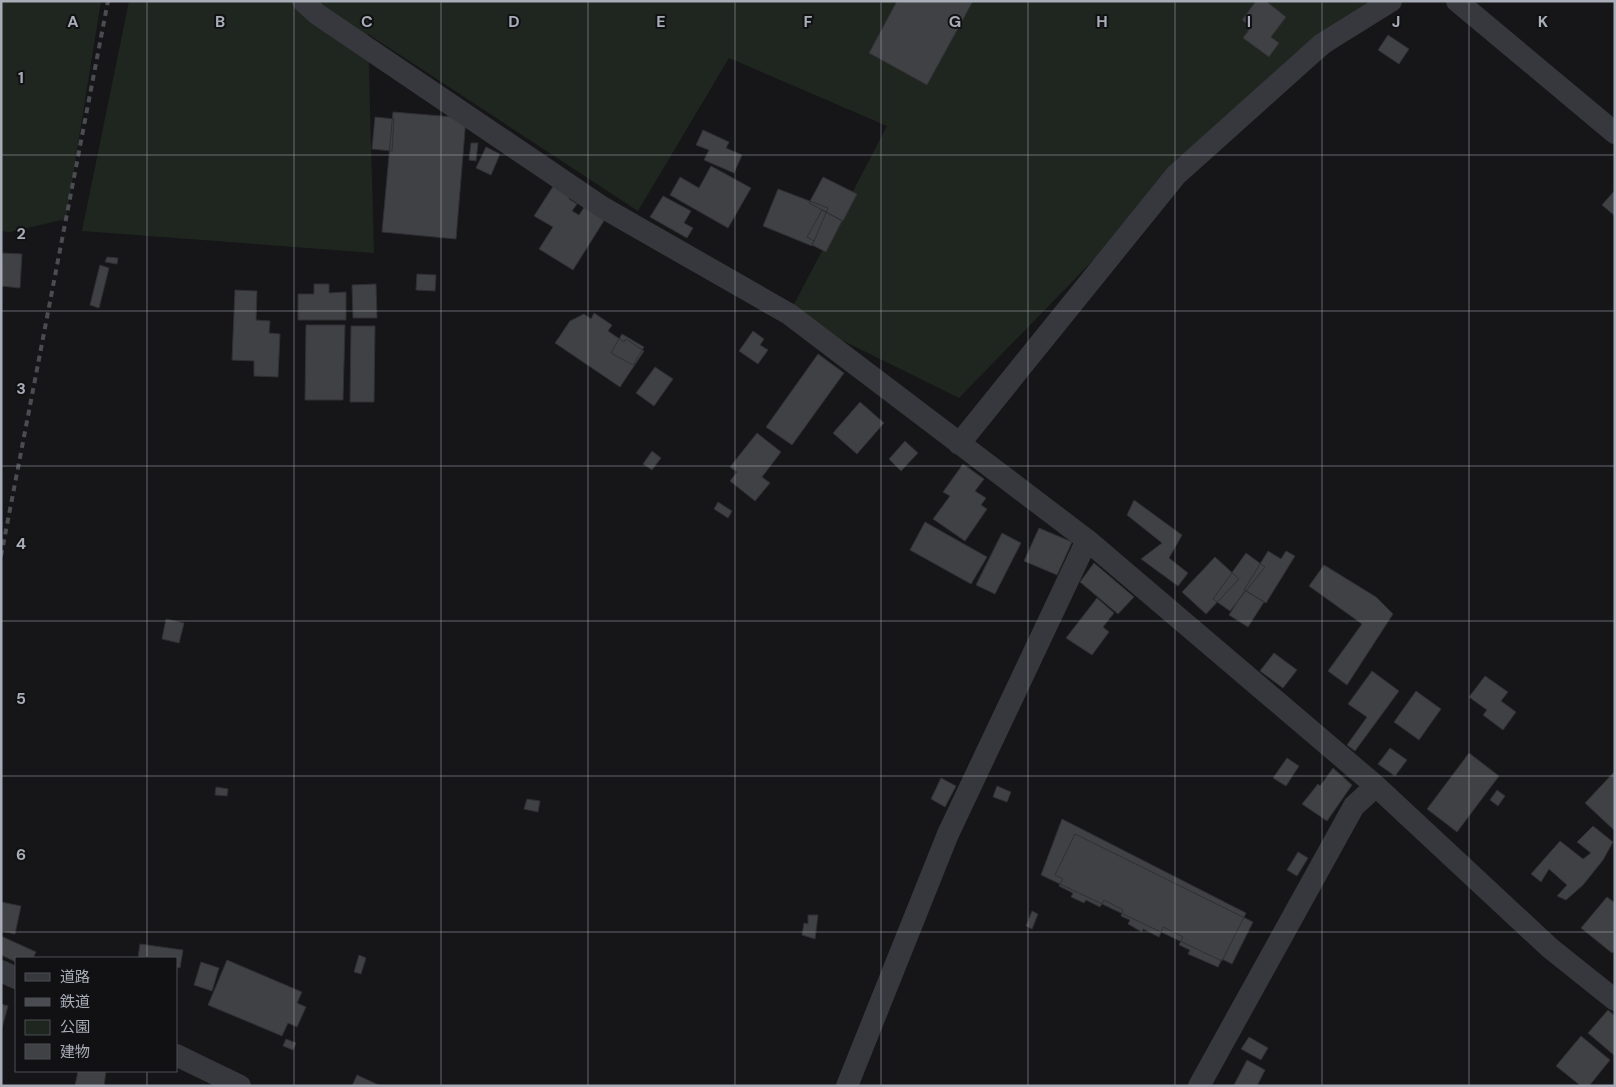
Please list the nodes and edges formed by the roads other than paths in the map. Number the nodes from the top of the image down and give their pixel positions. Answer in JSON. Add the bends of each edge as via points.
{"nodes":[{"id":1,"x":302,"y":1,"type":"edge"},
{"id":2,"x":1392,"y":1,"type":"edge"},
{"id":3,"x":1457,"y":1,"type":"edge"},
{"id":4,"x":1615,"y":133,"type":"edge"},
{"id":5,"x":960,"y":444,"type":"junction"},
{"id":6,"x":1087,"y":540,"type":"junction"},
{"id":7,"x":1376,"y":786,"type":"junction"},
{"id":8,"x":1,"y":971,"type":"edge"},
{"id":9,"x":15,"y":978,"type":"edge"},
{"id":10,"x":1615,"y":1000,"type":"edge"},
{"id":11,"x":178,"y":1056,"type":"edge"},
{"id":12,"x":240,"y":1086,"type":"edge"},
{"id":13,"x":847,"y":1086,"type":"edge"},
{"id":14,"x":1199,"y":1086,"type":"edge"}],
"edges":[{"from":1,"to":5,"type":"street","via":[[602,207],[789,314]]},
{"from":2,"to":5,"type":"street","via":[[1322,44],[1176,175]]},
{"from":3,"to":4,"type":"street"},
{"from":5,"to":6,"type":"street"},
{"from":6,"to":7,"type":"street"},
{"from":6,"to":13,"type":"street","via":[[948,834]]},
{"from":7,"to":10,"type":"street","via":[[1550,948]]},
{"from":7,"to":14,"type":"street","via":[[1354,806]]},
{"from":8,"to":9,"type":"street"},
{"from":11,"to":12,"type":"street"}]}
